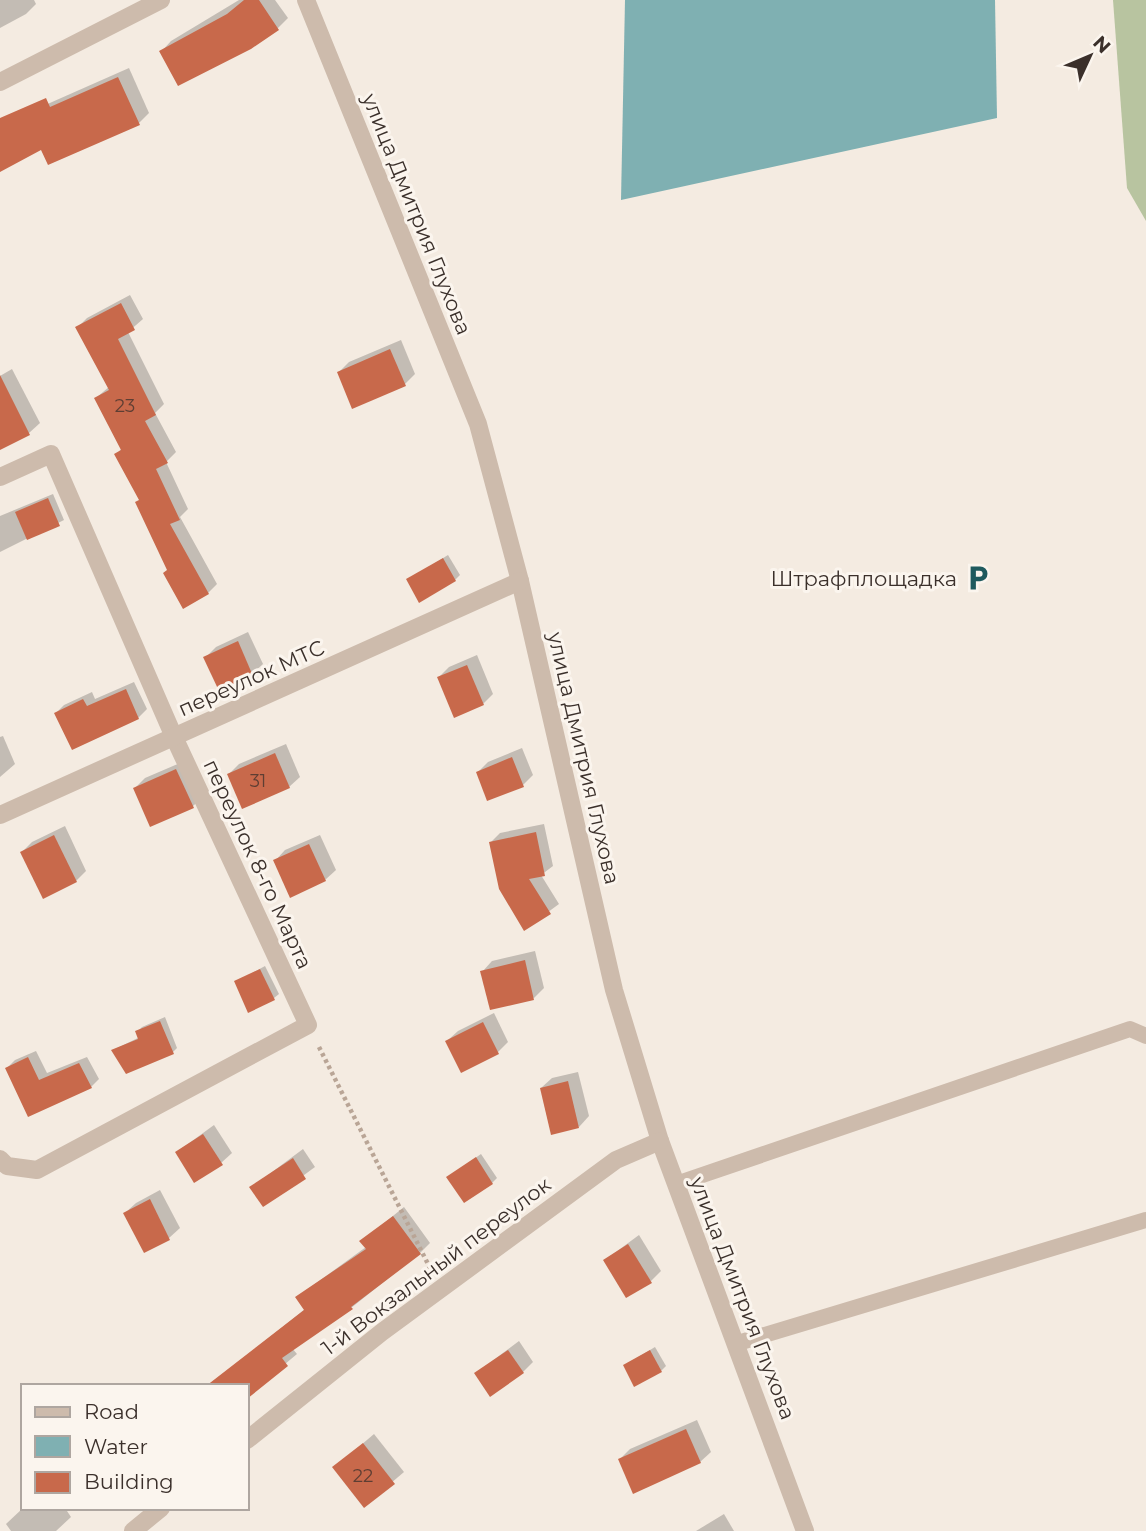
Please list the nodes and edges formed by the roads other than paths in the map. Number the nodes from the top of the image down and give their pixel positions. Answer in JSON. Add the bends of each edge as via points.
{"nodes":[{"id":1,"x":161,"y":0,"type":"edge"},
{"id":2,"x":306,"y":0,"type":"edge"},
{"id":3,"x":0,"y":82,"type":"edge"},
{"id":4,"x":0,"y":477,"type":"edge"},
{"id":5,"x":520,"y":581,"type":"junction"},
{"id":6,"x":174,"y":737,"type":"junction"},
{"id":7,"x":0,"y":814,"type":"edge"},
{"id":8,"x":1146,"y":1036,"type":"edge"},
{"id":9,"x":660,"y":1141,"type":"junction"},
{"id":10,"x":0,"y":1159,"type":"edge"},
{"id":11,"x":676,"y":1184,"type":"junction"},
{"id":12,"x":1146,"y":1220,"type":"edge"},
{"id":13,"x":738,"y":1343,"type":"junction"},
{"id":14,"x":248,"y":1439,"type":"edge"},
{"id":15,"x":159,"y":1510,"type":"edge"},
{"id":16,"x":133,"y":1531,"type":"edge"},
{"id":17,"x":805,"y":1531,"type":"edge"}],
"edges":[{"from":1,"to":3,"type":"street"},
{"from":2,"to":5,"type":"street","name":"улица Дмитрия Глухова","via":[[478,424]]},
{"from":4,"to":6,"type":"street","name":"переулок 8-го Марта","via":[[51,454]]},
{"from":5,"to":6,"type":"street","name":"переулок МТС"},
{"from":5,"to":9,"type":"street","name":"улица Дмитрия Глухова","via":[[614,990]]},
{"from":6,"to":7,"type":"street","name":"переулок МТС"},
{"from":6,"to":10,"type":"street","name":"переулок 8-го Марта","via":[[308,1025],[37,1170],[7,1166]]},
{"from":8,"to":11,"type":"lane","via":[[1130,1029]]},
{"from":9,"to":11,"type":"street","name":"улица Дмитрия Глухова"},
{"from":9,"to":14,"type":"street","name":"1-й Вокзальный переулок","via":[[616,1160],[382,1332]]},
{"from":11,"to":13,"type":"street","name":"улица Дмитрия Глухова"},
{"from":12,"to":13,"type":"lane"},
{"from":13,"to":17,"type":"street","name":"улица Дмитрия Глухова"},
{"from":15,"to":16,"type":"street"}]}
